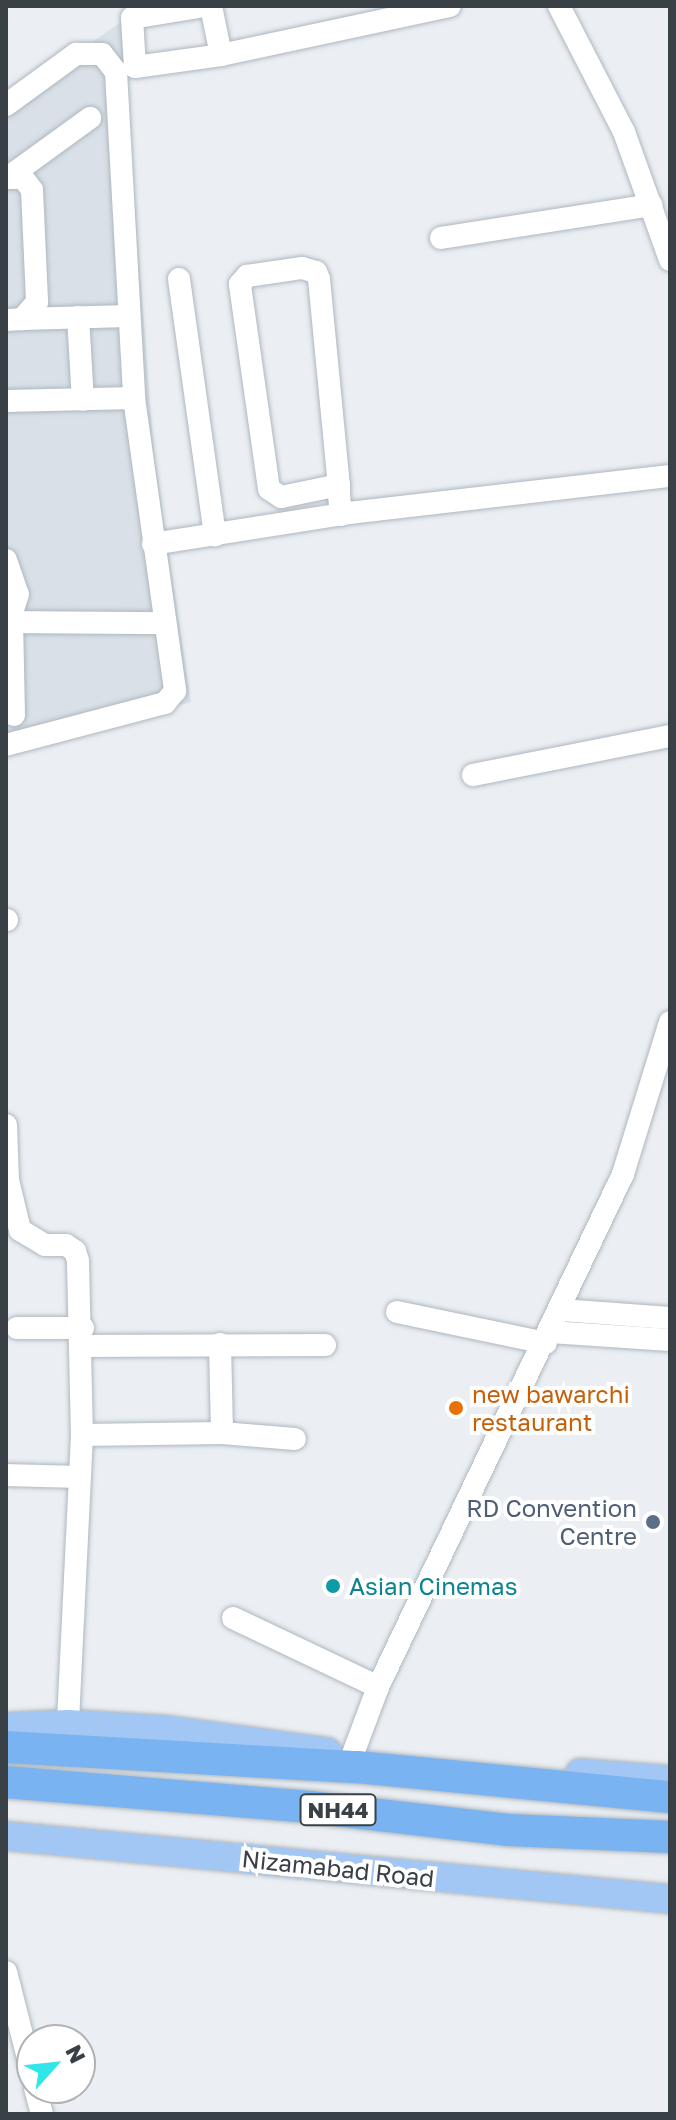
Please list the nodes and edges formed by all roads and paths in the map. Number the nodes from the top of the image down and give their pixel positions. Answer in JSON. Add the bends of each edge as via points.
{"nodes":[{"id":1,"x":205,"y":6,"type":"edge"},
{"id":2,"x":211,"y":6,"type":"edge"},
{"id":3,"x":450,"y":6,"type":"edge"},
{"id":4,"x":559,"y":6,"type":"edge"},
{"id":5,"x":221,"y":55,"type":"junction"},
{"id":6,"x":6,"y":105,"type":"edge"},
{"id":7,"x":90,"y":118,"type":"dead end"},
{"id":8,"x":8,"y":177,"type":"edge"},
{"id":9,"x":651,"y":205,"type":"junction"},
{"id":10,"x":441,"y":238,"type":"dead end"},
{"id":11,"x":668,"y":252,"type":"edge"},
{"id":12,"x":179,"y":279,"type":"dead end"},
{"id":13,"x":128,"y":316,"type":"junction"},
{"id":14,"x":78,"y":317,"type":"junction"},
{"id":15,"x":14,"y":320,"type":"edge"},
{"id":16,"x":134,"y":398,"type":"junction"},
{"id":17,"x":83,"y":400,"type":"junction"},
{"id":18,"x":6,"y":401,"type":"edge"},
{"id":19,"x":670,"y":476,"type":"edge"},
{"id":20,"x":339,"y":485,"type":"junction"},
{"id":21,"x":341,"y":515,"type":"junction"},
{"id":22,"x":215,"y":535,"type":"junction"},
{"id":23,"x":153,"y":544,"type":"junction"},
{"id":24,"x":6,"y":560,"type":"edge"},
{"id":25,"x":164,"y":623,"type":"junction"},
{"id":26,"x":9,"y":627,"type":"edge"},
{"id":27,"x":14,"y":715,"type":"dead end"},
{"id":28,"x":670,"y":736,"type":"edge"},
{"id":29,"x":6,"y":745,"type":"edge"},
{"id":30,"x":473,"y":775,"type":"dead end"},
{"id":31,"x":670,"y":1022,"type":"edge"},
{"id":32,"x":6,"y":1125,"type":"edge"},
{"id":33,"x":561,"y":1310,"type":"junction"},
{"id":34,"x":397,"y":1312,"type":"dead end"},
{"id":35,"x":670,"y":1318,"type":"edge"},
{"id":36,"x":17,"y":1328,"type":"dead end"},
{"id":37,"x":83,"y":1337,"type":"junction"},
{"id":38,"x":548,"y":1338,"type":"junction"},
{"id":39,"x":670,"y":1340,"type":"edge"},
{"id":40,"x":220,"y":1344,"type":"junction"},
{"id":41,"x":325,"y":1345,"type":"dead end"},
{"id":42,"x":222,"y":1433,"type":"junction"},
{"id":43,"x":82,"y":1435,"type":"junction"},
{"id":44,"x":295,"y":1439,"type":"dead end"},
{"id":45,"x":6,"y":1475,"type":"edge"},
{"id":46,"x":79,"y":1477,"type":"junction"},
{"id":47,"x":233,"y":1618,"type":"dead end"},
{"id":48,"x":378,"y":1687,"type":"junction"},
{"id":49,"x":68,"y":1724,"type":"junction"},
{"id":50,"x":6,"y":1727,"type":"edge"},
{"id":51,"x":6,"y":1747,"type":"edge"},
{"id":52,"x":351,"y":1761,"type":"junction"},
{"id":53,"x":670,"y":1780,"type":"edge"},
{"id":54,"x":6,"y":1782,"type":"edge"},
{"id":55,"x":670,"y":1797,"type":"edge"},
{"id":56,"x":6,"y":1836,"type":"edge"},
{"id":57,"x":670,"y":1837,"type":"edge"},
{"id":58,"x":670,"y":1899,"type":"edge"},
{"id":59,"x":6,"y":1972,"type":"edge"},
{"id":60,"x":19,"y":2024,"type":"edge"}],
"edges":[{"from":1,"to":5,"type":"street","via":[[132,18],[134,64],[141,70]]},
{"from":2,"to":5,"type":"street"},
{"from":3,"to":5,"type":"street"},
{"from":4,"to":9,"type":"street","via":[[624,132]]},
{"from":6,"to":13,"type":"street","via":[[76,54],[102,54],[116,72]]},
{"from":7,"to":8,"type":"street"},
{"from":8,"to":15,"type":"street","via":[[23,178],[32,190],[37,302]]},
{"from":9,"to":10,"type":"street"},
{"from":9,"to":11,"type":"street"},
{"from":12,"to":22,"type":"street"},
{"from":13,"to":14,"type":"street"},
{"from":13,"to":16,"type":"street"},
{"from":14,"to":15,"type":"street"},
{"from":14,"to":17,"type":"street"},
{"from":16,"to":17,"type":"street"},
{"from":16,"to":23,"type":"street"},
{"from":17,"to":18,"type":"street"},
{"from":19,"to":21,"type":"street"},
{"from":20,"to":20,"type":"street","via":[[316,272],[302,268],[247,276],[240,284],[269,489],[281,497]]},
{"from":20,"to":21,"type":"street"},
{"from":21,"to":22,"type":"street"},
{"from":22,"to":23,"type":"street"},
{"from":23,"to":25,"type":"street"},
{"from":24,"to":26,"type":"street","via":[[18,594]]},
{"from":25,"to":26,"type":"street"},
{"from":25,"to":29,"type":"street","via":[[174,698]]},
{"from":26,"to":27,"type":"street"},
{"from":28,"to":30,"type":"street"},
{"from":31,"to":33,"type":"street","via":[[623,1174]]},
{"from":32,"to":37,"type":"street","via":[[14,1217],[33,1241],[75,1251]]},
{"from":33,"to":35,"type":"street"},
{"from":33,"to":38,"type":"street"},
{"from":34,"to":38,"type":"street"},
{"from":36,"to":37,"type":"street"},
{"from":37,"to":40,"type":"street"},
{"from":37,"to":43,"type":"street"},
{"from":38,"to":39,"type":"street"},
{"from":38,"to":48,"type":"street"},
{"from":40,"to":41,"type":"street"},
{"from":40,"to":42,"type":"street"},
{"from":42,"to":43,"type":"street"},
{"from":42,"to":44,"type":"street"},
{"from":43,"to":46,"type":"street"},
{"from":45,"to":46,"type":"street"},
{"from":46,"to":49,"type":"street"},
{"from":47,"to":48,"type":"street"},
{"from":48,"to":52,"type":"street"},
{"from":49,"to":50,"type":"main road"},
{"from":49,"to":52,"type":"main road","via":[[168,1730]]},
{"from":51,"to":52,"type":"highway","number":"NH44"},
{"from":52,"to":53,"type":"main road"},
{"from":52,"to":55,"type":"highway","number":"NH44"},
{"from":54,"to":57,"type":"highway","number":"NH44","via":[[310,1807],[508,1830]]},
{"from":56,"to":58,"type":"main road","name":"Nizamabad Road"},
{"from":59,"to":60,"type":"street"}]}
